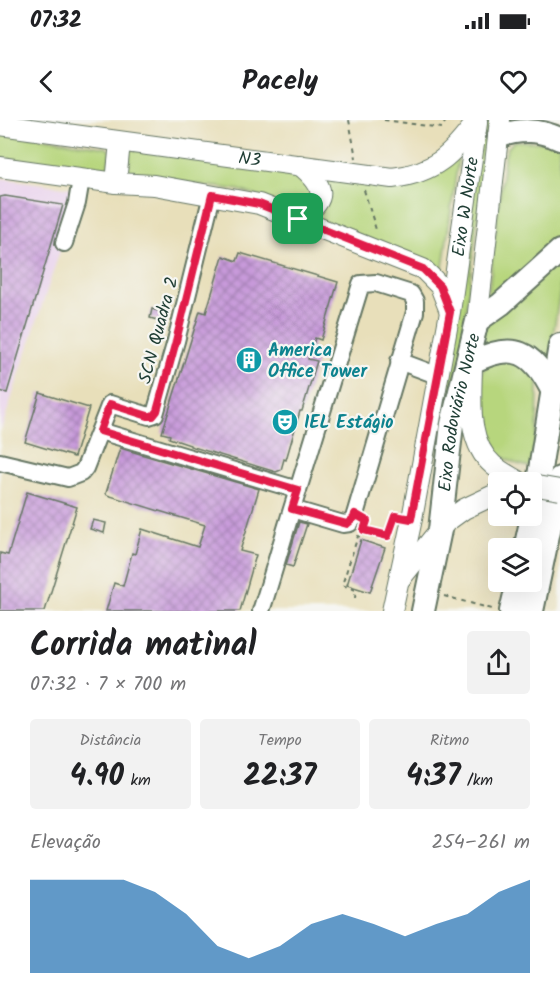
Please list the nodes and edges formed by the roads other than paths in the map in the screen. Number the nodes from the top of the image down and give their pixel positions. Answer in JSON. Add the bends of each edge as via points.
{"nodes":[{"id":1,"x":477,"y":120,"type":"edge"},
{"id":2,"x":0,"y":125,"type":"edge"},
{"id":3,"x":499,"y":128,"type":"edge"},
{"id":4,"x":560,"y":139,"type":"edge"},
{"id":5,"x":120,"y":142,"type":"junction"},
{"id":6,"x":300,"y":165,"type":"junction"},
{"id":7,"x":0,"y":167,"type":"edge"},
{"id":8,"x":81,"y":179,"type":"junction"},
{"id":9,"x":116,"y":183,"type":"junction"},
{"id":10,"x":212,"y":195,"type":"junction"},
{"id":11,"x":298,"y":219,"type":"junction"},
{"id":12,"x":64,"y":243,"type":"dead end"},
{"id":13,"x":560,"y":251,"type":"edge"},
{"id":14,"x":450,"y":312,"type":"junction"},
{"id":15,"x":477,"y":321,"type":"junction"},
{"id":16,"x":560,"y":345,"type":"edge"},
{"id":17,"x":399,"y":361,"type":"junction"},
{"id":18,"x":472,"y":362,"type":"junction"},
{"id":19,"x":439,"y":376,"type":"junction"},
{"id":20,"x":553,"y":392,"type":"junction"},
{"id":21,"x":100,"y":431,"type":"junction"},
{"id":22,"x":0,"y":462,"type":"edge"},
{"id":23,"x":504,"y":472,"type":"edge"},
{"id":24,"x":560,"y":478,"type":"edge"},
{"id":25,"x":542,"y":487,"type":"edge"},
{"id":26,"x":298,"y":490,"type":"junction"},
{"id":27,"x":560,"y":490,"type":"edge"},
{"id":28,"x":488,"y":497,"type":"edge"},
{"id":29,"x":292,"y":509,"type":"junction"},
{"id":30,"x":440,"y":530,"type":"junction"},
{"id":31,"x":527,"y":538,"type":"edge"},
{"id":32,"x":398,"y":581,"type":"junction"},
{"id":33,"x":516,"y":592,"type":"edge"},
{"id":34,"x":261,"y":611,"type":"edge"},
{"id":35,"x":392,"y":611,"type":"edge"},
{"id":36,"x":423,"y":611,"type":"edge"},
{"id":37,"x":511,"y":611,"type":"edge"},
{"id":38,"x":532,"y":611,"type":"edge"}],
"edges":[{"from":1,"to":6,"type":"main road","name":"N3","via":[[449,155],[413,176],[392,178]]},
{"from":1,"to":14,"type":"main road","name":"Eixo W Norte"},
{"from":2,"to":5,"type":"main road","name":"N3"},
{"from":3,"to":4,"type":"highway","via":[[546,133]]},
{"from":3,"to":15,"type":"main road","name":"Eixo W Norte"},
{"from":5,"to":6,"type":"main road","name":"N3"},
{"from":5,"to":9,"type":"main road"},
{"from":6,"to":11,"type":"main road","via":[[316,178],[320,197],[317,205]]},
{"from":7,"to":8,"type":"main road"},
{"from":8,"to":9,"type":"main road"},
{"from":8,"to":12,"type":"street"},
{"from":9,"to":10,"type":"main road"},
{"from":10,"to":11,"type":"main road","via":[[259,204]]},
{"from":10,"to":21,"type":"street","name":"SCN Quadra 2","via":[[157,411],[148,416],[110,404]]},
{"from":11,"to":14,"type":"main road","via":[[423,269],[440,286]]},
{"from":13,"to":15,"type":"highway","name":"Eixo Rodoviário Norte"},
{"from":14,"to":19,"type":"main road","name":"Eixo W Norte"},
{"from":15,"to":18,"type":"main road","name":"Eixo W Norte"},
{"from":15,"to":30,"type":"highway","name":"Eixo Rodoviário Norte","via":[[452,424]]},
{"from":16,"to":20,"type":"highway"},
{"from":17,"to":19,"type":"street"},
{"from":17,"to":26,"type":"street","via":[[415,312],[413,296],[376,283],[363,283]]},
{"from":17,"to":29,"type":"street","via":[[354,518],[347,524]]},
{"from":18,"to":20,"type":"highway","via":[[498,353],[522,354],[543,371]]},
{"from":18,"to":23,"type":"main road","name":"Eixo W Norte","via":[[476,440],[483,454]]},
{"from":19,"to":32,"type":"main road","name":"Eixo W Norte"},
{"from":20,"to":31,"type":"highway"},
{"from":21,"to":22,"type":"street","name":"SCN Quadra 2","via":[[85,468],[75,476],[68,478]]},
{"from":21,"to":26,"type":"street"},
{"from":24,"to":38,"type":"highway"},
{"from":25,"to":27,"type":"main road","bridge":true},
{"from":26,"to":29,"type":"street"},
{"from":28,"to":30,"type":"main road","via":[[464,509]]},
{"from":29,"to":34,"type":"street"},
{"from":30,"to":32,"type":"main road"},
{"from":30,"to":36,"type":"highway","name":"Eixo Rodoviário Norte"},
{"from":32,"to":35,"type":"main road","name":"Eixo W Norte"},
{"from":33,"to":37,"type":"highway"}]}
